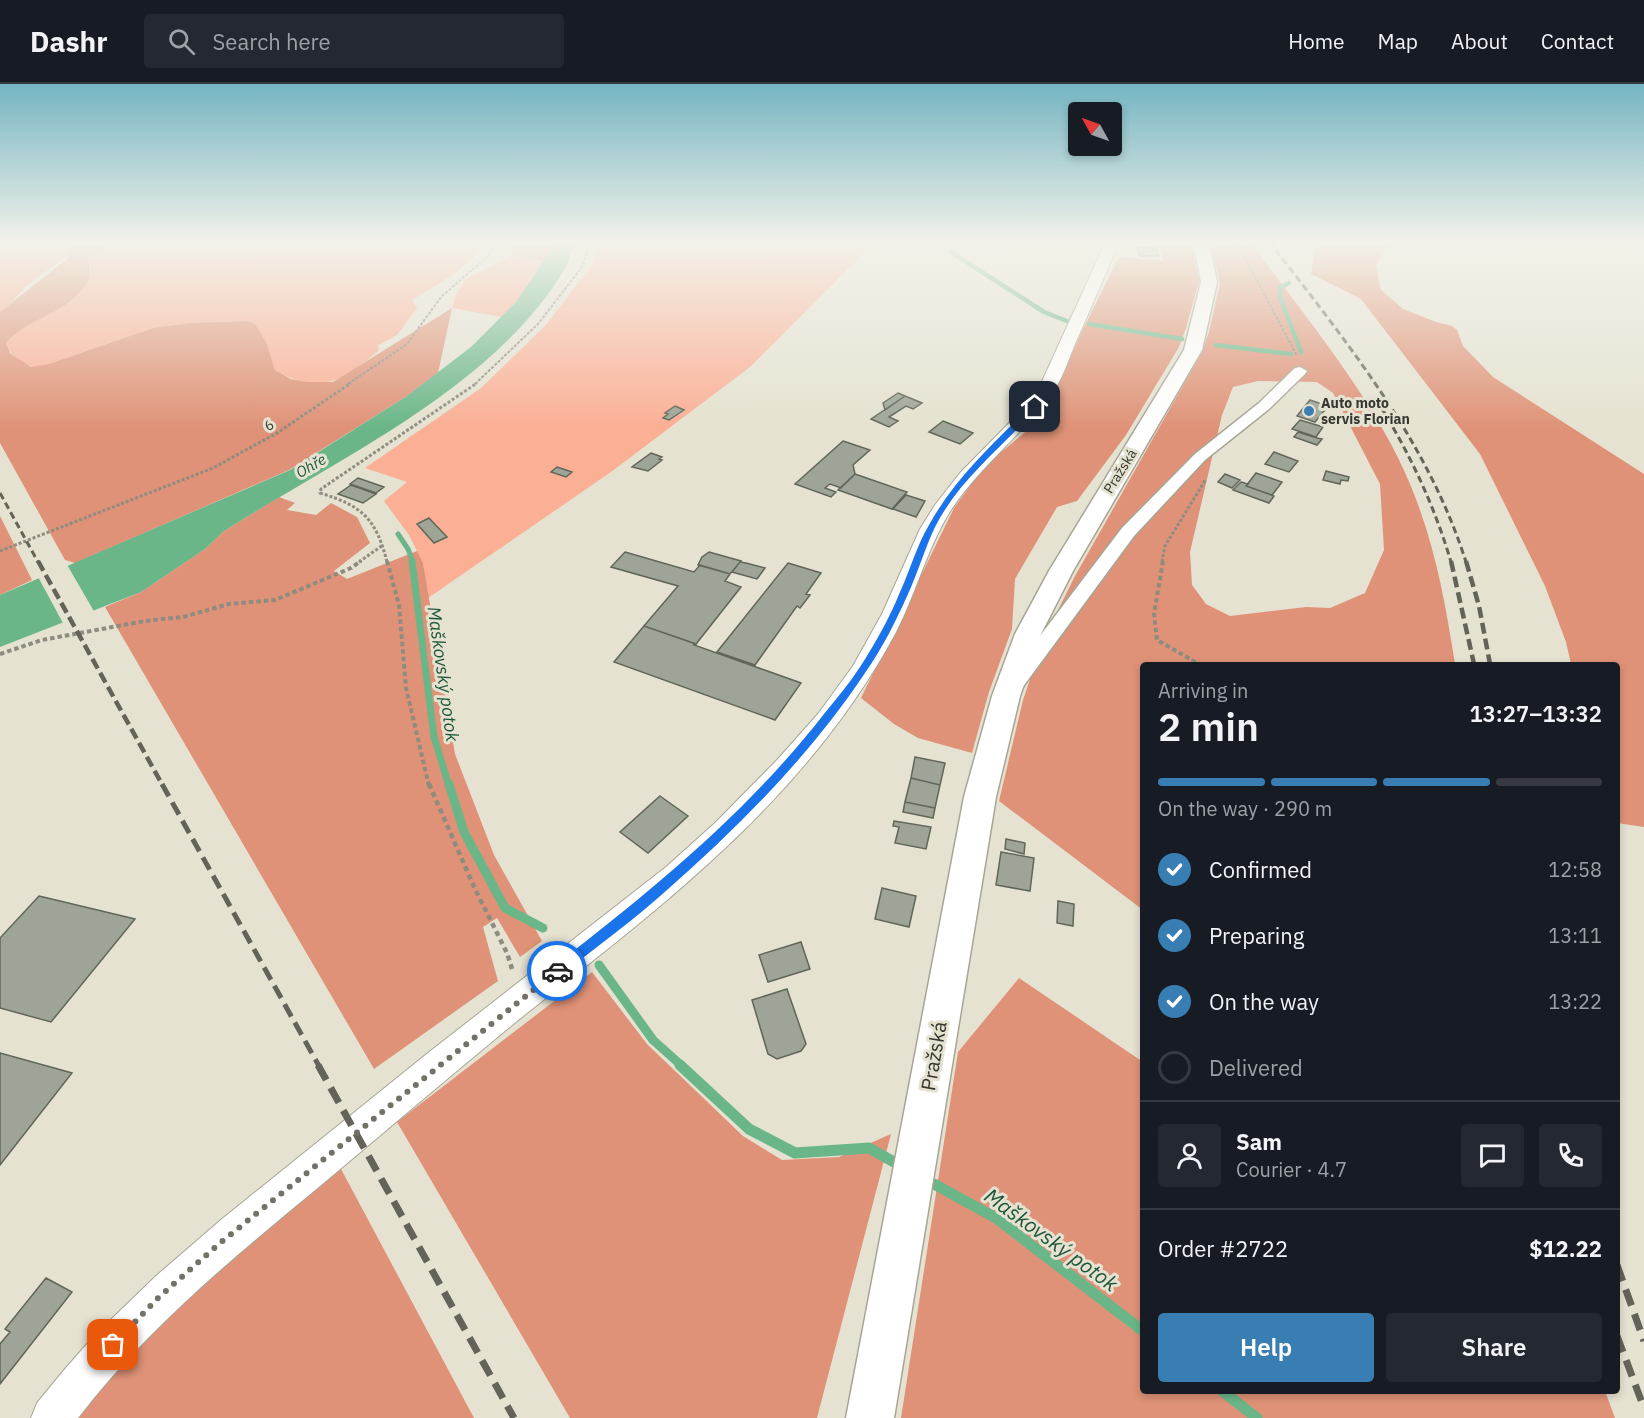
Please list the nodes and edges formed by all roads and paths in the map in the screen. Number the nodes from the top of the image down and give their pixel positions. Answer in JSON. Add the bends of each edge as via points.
{"nodes":[{"id":1,"x":437,"y":303,"type":"edge"},
{"id":2,"x":554,"y":303,"type":"edge"},
{"id":3,"x":1085,"y":303,"type":"edge"},
{"id":4,"x":1204,"y":303,"type":"edge"},
{"id":5,"x":1269,"y":303,"type":"edge"},
{"id":6,"x":1300,"y":371,"type":"joint"},
{"id":7,"x":1227,"y":436,"type":"junction"},
{"id":8,"x":383,"y":545,"type":"junction"},
{"id":9,"x":0,"y":551,"type":"edge"},
{"id":10,"x":0,"y":654,"type":"edge"},
{"id":11,"x":1196,"y":662,"type":"edge"},
{"id":12,"x":1006,"y":696,"type":"junction"},
{"id":13,"x":521,"y":999,"type":"junction"},
{"id":14,"x":52,"y":1418,"type":"edge"},
{"id":15,"x":870,"y":1418,"type":"edge"}],
"edges":[{"from":1,"to":9,"type":"path","name":"6","number":"6","via":[[407,344],[277,433],[213,468]]},
{"from":2,"to":8,"type":"path","via":[[538,324],[474,385],[321,489],[320,493],[343,500],[363,513]]},
{"from":3,"to":13,"type":"street","via":[[1047,389],[1015,428],[969,471],[949,499],[932,526],[878,645],[815,732],[751,805],[671,880]]},
{"from":4,"to":12,"type":"main road","name":"Pražská","via":[[1193,350],[1061,571],[1028,634]]},
{"from":5,"to":6,"type":"path","via":[[1300,360]]},
{"from":6,"to":7,"type":"street","name":"Pražská"},
{"from":7,"to":11,"type":"path","via":[[1165,546],[1154,614],[1157,640]]},
{"from":7,"to":12,"type":"street","name":"Pražská","via":[[1200,457],[1128,532]]},
{"from":8,"to":10,"type":"path","via":[[351,568],[275,600],[229,604],[183,616],[42,640]]},
{"from":8,"to":13,"type":"path","via":[[399,605],[406,687],[428,783],[507,953]]},
{"from":12,"to":15,"type":"main road","name":"Pražská","via":[[980,797]]},
{"from":13,"to":14,"type":"street","via":[[167,1290],[98,1361]]}]}
